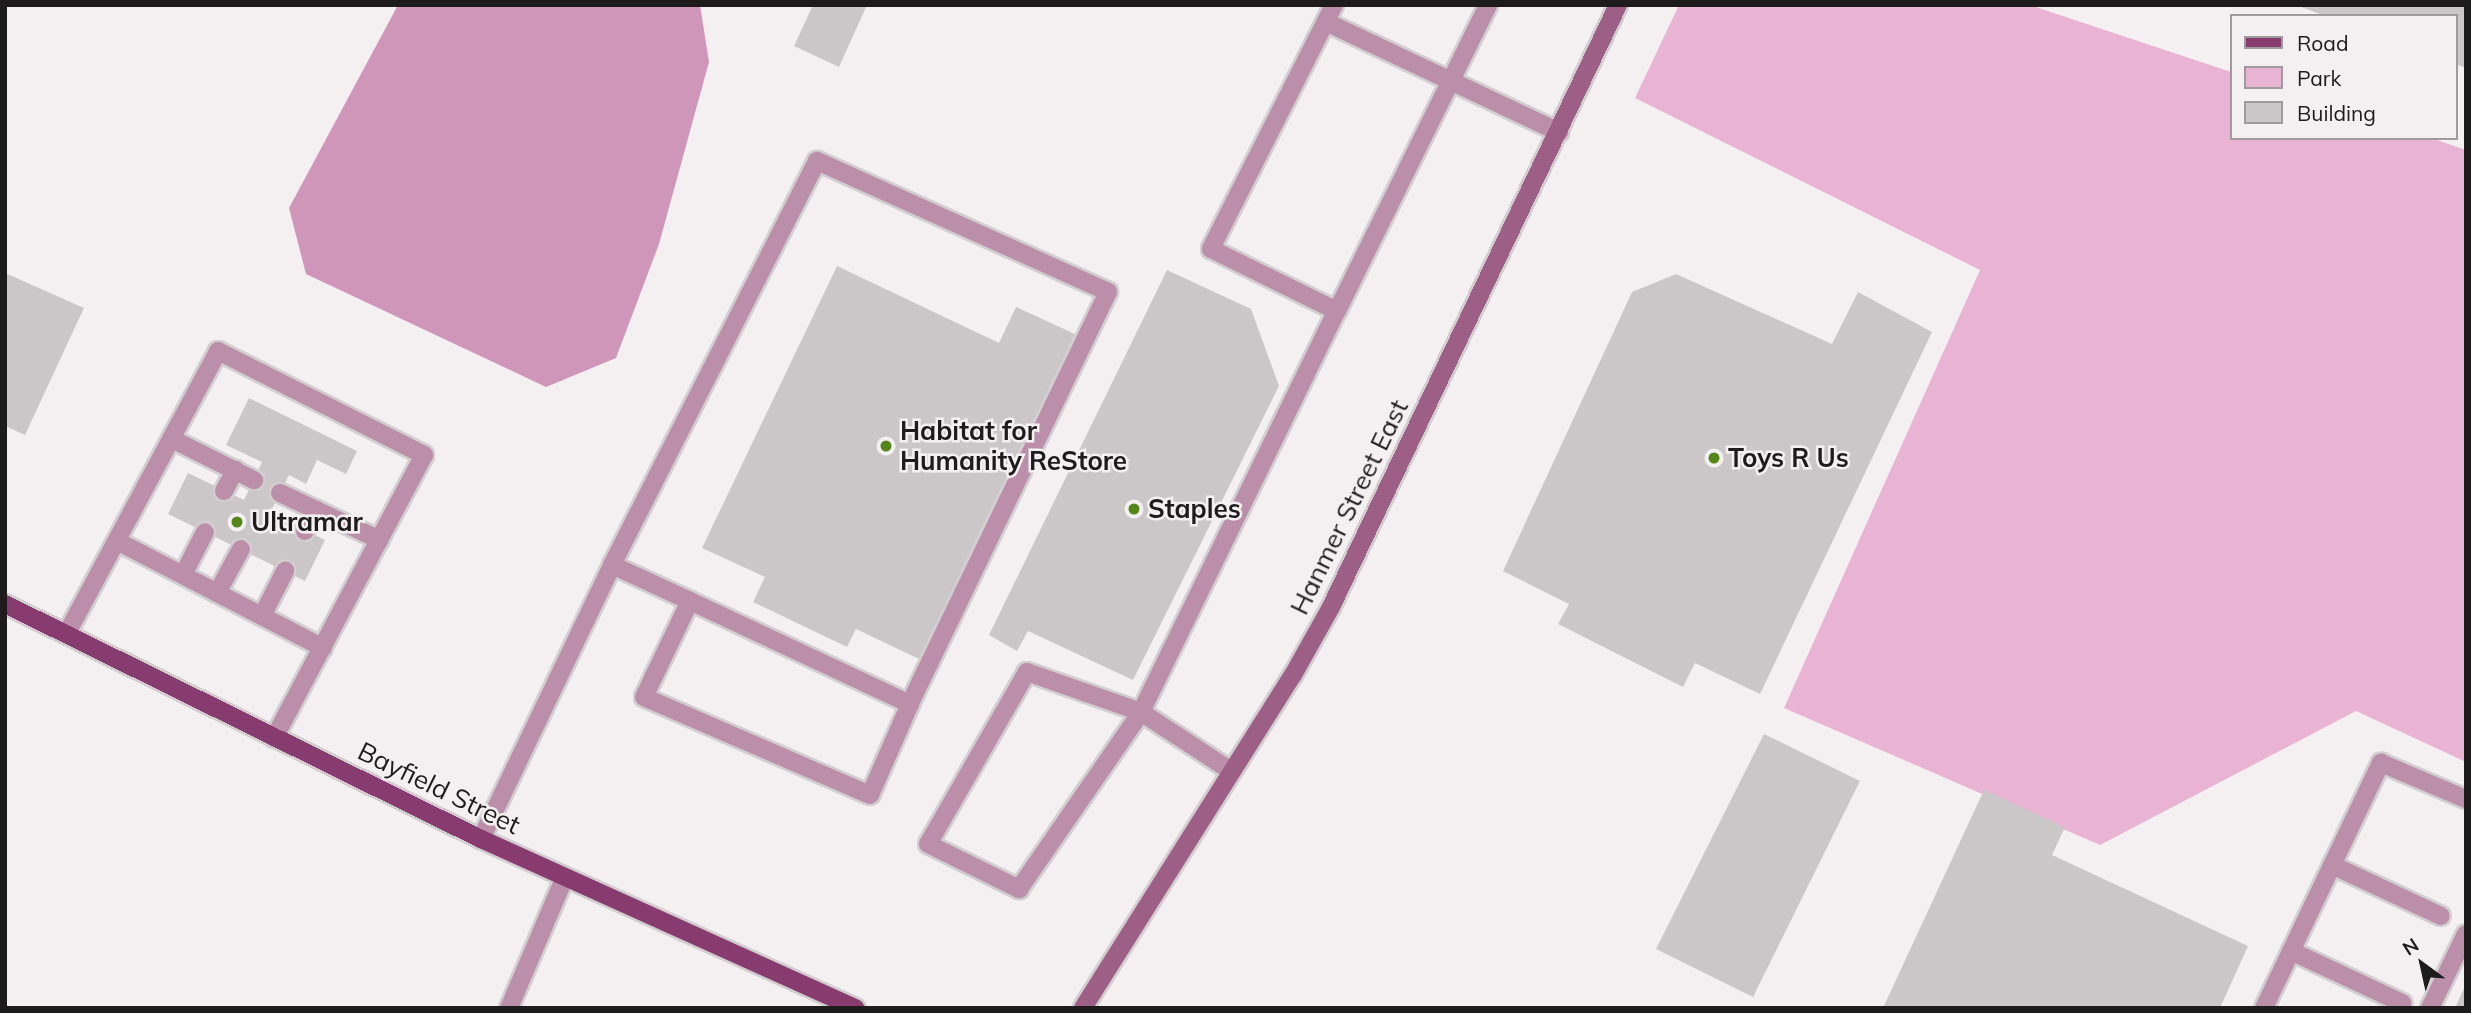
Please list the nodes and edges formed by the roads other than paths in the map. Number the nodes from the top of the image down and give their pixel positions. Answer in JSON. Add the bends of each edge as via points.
{"nodes":[{"id":1,"x":1488,"y":5,"type":"edge"},
{"id":2,"x":1618,"y":5,"type":"edge"},
{"id":3,"x":1330,"y":13,"type":"edge"},
{"id":4,"x":1453,"y":80,"type":"junction"},
{"id":5,"x":1559,"y":132,"type":"junction"},
{"id":6,"x":1337,"y":311,"type":"junction"},
{"id":7,"x":172,"y":439,"type":"junction"},
{"id":8,"x":235,"y":470,"type":"junction"},
{"id":9,"x":254,"y":480,"type":"dead end"},
{"id":10,"x":224,"y":491,"type":"dead end"},
{"id":11,"x":280,"y":493,"type":"dead end"},
{"id":12,"x":316,"y":510,"type":"junction"},
{"id":13,"x":305,"y":531,"type":"dead end"},
{"id":14,"x":205,"y":532,"type":"dead end"},
{"id":15,"x":380,"y":540,"type":"junction"},
{"id":16,"x":117,"y":541,"type":"junction"},
{"id":17,"x":240,"y":549,"type":"dead end"},
{"id":18,"x":612,"y":565,"type":"junction"},
{"id":19,"x":285,"y":571,"type":"dead end"},
{"id":20,"x":183,"y":575,"type":"junction"},
{"id":21,"x":217,"y":593,"type":"junction"},
{"id":22,"x":690,"y":601,"type":"junction"},
{"id":23,"x":5,"y":604,"type":"edge"},
{"id":24,"x":262,"y":616,"type":"junction"},
{"id":25,"x":67,"y":633,"type":"junction"},
{"id":26,"x":323,"y":648,"type":"junction"},
{"id":27,"x":910,"y":704,"type":"junction"},
{"id":28,"x":1141,"y":712,"type":"junction"},
{"id":29,"x":275,"y":738,"type":"junction"},
{"id":30,"x":1231,"y":771,"type":"junction"},
{"id":31,"x":2466,"y":799,"type":"edge"},
{"id":32,"x":481,"y":839,"type":"junction"},
{"id":33,"x":2332,"y":865,"type":"junction"},
{"id":34,"x":565,"y":877,"type":"junction"},
{"id":35,"x":2441,"y":916,"type":"dead end"},
{"id":36,"x":2466,"y":934,"type":"edge"},
{"id":37,"x":2291,"y":951,"type":"junction"},
{"id":38,"x":2402,"y":1003,"type":"dead end"},
{"id":39,"x":509,"y":1008,"type":"edge"},
{"id":40,"x":856,"y":1008,"type":"edge"},
{"id":41,"x":1083,"y":1008,"type":"edge"},
{"id":42,"x":2264,"y":1008,"type":"edge"},
{"id":43,"x":2430,"y":1008,"type":"edge"}],
"edges":[{"from":1,"to":4,"type":"lane"},
{"from":2,"to":5,"type":"street","name":"Hanmer Street East"},
{"from":3,"to":4,"type":"lane"},
{"from":3,"to":6,"type":"lane","via":[[1211,249]]},
{"from":4,"to":5,"type":"lane"},
{"from":4,"to":6,"type":"lane"},
{"from":5,"to":30,"type":"street","name":"Hanmer Street East","via":[[1331,607]]},
{"from":6,"to":28,"type":"lane"},
{"from":7,"to":8,"type":"lane"},
{"from":7,"to":15,"type":"lane","via":[[218,351],[424,456]]},
{"from":7,"to":16,"type":"lane"},
{"from":8,"to":9,"type":"lane"},
{"from":8,"to":10,"type":"lane"},
{"from":11,"to":12,"type":"lane"},
{"from":12,"to":13,"type":"lane"},
{"from":12,"to":15,"type":"lane"},
{"from":14,"to":20,"type":"lane"},
{"from":15,"to":26,"type":"lane"},
{"from":16,"to":20,"type":"lane"},
{"from":16,"to":25,"type":"lane"},
{"from":17,"to":21,"type":"lane"},
{"from":18,"to":22,"type":"lane"},
{"from":18,"to":27,"type":"lane","via":[[817,160],[1108,292]]},
{"from":18,"to":32,"type":"lane"},
{"from":19,"to":24,"type":"lane"},
{"from":20,"to":21,"type":"lane"},
{"from":21,"to":24,"type":"lane"},
{"from":22,"to":27,"type":"lane"},
{"from":22,"to":27,"type":"lane","via":[[643,697],[870,795]]},
{"from":23,"to":25,"type":"main road","name":"Bayfield Street"},
{"from":24,"to":26,"type":"lane"},
{"from":25,"to":29,"type":"main road","name":"Bayfield Street"},
{"from":26,"to":29,"type":"lane"},
{"from":28,"to":28,"type":"lane","via":[[1027,672],[928,844],[1019,888]]},
{"from":28,"to":30,"type":"lane"},
{"from":29,"to":32,"type":"main road","name":"Bayfield Street"},
{"from":30,"to":41,"type":"street","name":"Hanmer Street East"},
{"from":31,"to":33,"type":"lane","via":[[2381,763]]},
{"from":32,"to":34,"type":"main road","name":"Bayfield Street"},
{"from":33,"to":35,"type":"lane"},
{"from":33,"to":37,"type":"lane"},
{"from":34,"to":39,"type":"lane"},
{"from":34,"to":40,"type":"main road","name":"Bayfield Street"},
{"from":36,"to":43,"type":"lane"},
{"from":37,"to":38,"type":"lane"},
{"from":37,"to":42,"type":"lane"}]}
